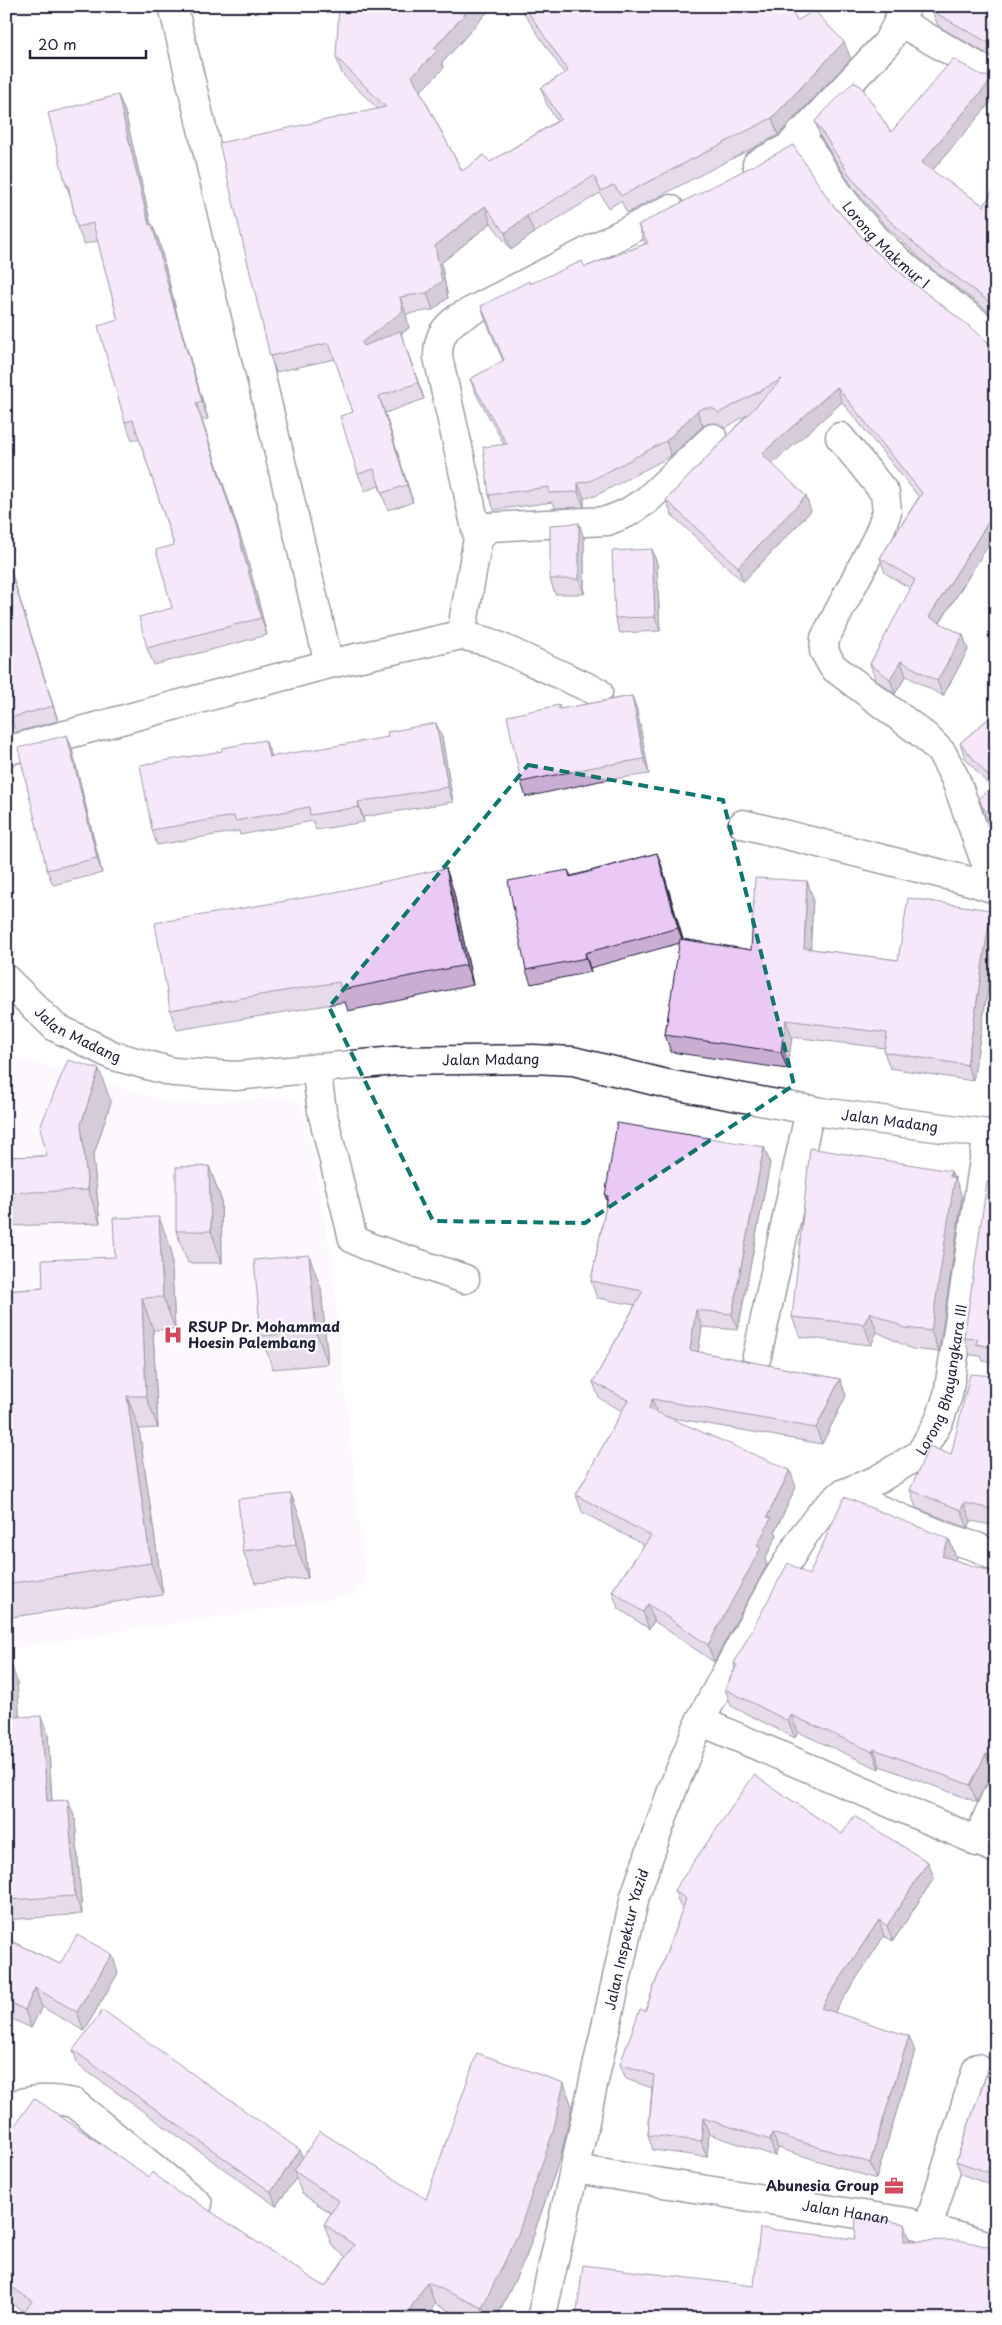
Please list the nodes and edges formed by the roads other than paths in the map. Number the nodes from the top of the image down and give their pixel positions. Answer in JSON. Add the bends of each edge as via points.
{"nodes":[{"id":1,"x":173,"y":6,"type":"edge"},
{"id":2,"x":903,"y":14,"type":"edge"},
{"id":3,"x":996,"y":77,"type":"edge"},
{"id":4,"x":800,"y":133,"type":"junction"},
{"id":5,"x":736,"y":175,"type":"edge"},
{"id":6,"x":693,"y":197,"type":"edge"},
{"id":7,"x":996,"y":337,"type":"edge"},
{"id":8,"x":840,"y":436,"type":"dead end"},
{"id":9,"x":713,"y":438,"type":"dead end"},
{"id":10,"x":478,"y":538,"type":"junction"},
{"id":11,"x":461,"y":635,"type":"junction"},
{"id":12,"x":328,"y":664,"type":"junction"},
{"id":13,"x":598,"y":692,"type":"dead end"},
{"id":14,"x":6,"y":751,"type":"edge"},
{"id":15,"x":743,"y":824,"type":"dead end"},
{"id":16,"x":996,"y":890,"type":"edge"},
{"id":17,"x":6,"y":979,"type":"edge"},
{"id":18,"x":316,"y":1068,"type":"junction"},
{"id":19,"x":810,"y":1110,"type":"junction"},
{"id":20,"x":992,"y":1135,"type":"edge"},
{"id":21,"x":465,"y":1279,"type":"dead end"},
{"id":22,"x":757,"y":1356,"type":"dead end"},
{"id":23,"x":842,"y":1494,"type":"junction"},
{"id":24,"x":996,"y":1557,"type":"edge"},
{"id":25,"x":774,"y":1584,"type":"joint"},
{"id":26,"x":700,"y":1721,"type":"junction"},
{"id":27,"x":996,"y":1797,"type":"edge"},
{"id":28,"x":986,"y":1845,"type":"edge"},
{"id":29,"x":977,"y":2068,"type":"dead end"},
{"id":30,"x":6,"y":2120,"type":"edge"},
{"id":31,"x":575,"y":2169,"type":"junction"},
{"id":32,"x":198,"y":2204,"type":"edge"},
{"id":33,"x":928,"y":2228,"type":"junction"},
{"id":34,"x":996,"y":2248,"type":"edge"},
{"id":35,"x":541,"y":2319,"type":"edge"}],
"edges":[{"from":1,"to":12,"type":"street"},
{"from":2,"to":3,"type":"street"},
{"from":2,"to":4,"type":"street","via":[[887,43]]},
{"from":4,"to":5,"type":"street","via":[[788,148]]},
{"from":4,"to":7,"type":"street","name":"Lorong Makmur I","via":[[838,195],[877,240],[925,284]]},
{"from":6,"to":10,"type":"street","via":[[458,318],[441,334],[438,357]]},
{"from":8,"to":16,"type":"street","via":[[885,493],[887,512],[878,536],[825,638],[826,658],[833,667],[925,736],[942,753],[955,778]]},
{"from":9,"to":10,"type":"street","via":[[648,500],[627,513],[607,521],[489,527]]},
{"from":10,"to":11,"type":"street"},
{"from":11,"to":12,"type":"street"},
{"from":11,"to":13,"type":"street","via":[[489,642]]},
{"from":12,"to":14,"type":"street"},
{"from":15,"to":16,"type":"street"},
{"from":17,"to":18,"type":"street","name":"Jalan Madang","via":[[55,1027],[114,1056],[173,1072],[235,1076]]},
{"from":18,"to":19,"type":"street","name":"Jalan Madang","via":[[395,1061],[574,1061],[667,1084]]},
{"from":18,"to":21,"type":"street","via":[[322,1111],[353,1239],[369,1248]]},
{"from":19,"to":20,"type":"street","name":"Jalan Madang"},
{"from":19,"to":22,"type":"street"},
{"from":20,"to":23,"type":"street","name":"Lorong Bhayangkara III","via":[[963,1374],[948,1394],[939,1421],[920,1454],[877,1480]]},
{"from":23,"to":24,"type":"street"},
{"from":23,"to":25,"type":"street","name":"Lorong Bhayangkara III","via":[[804,1535]]},
{"from":25,"to":26,"type":"street","name":"Jalan Inspektur Yazid"},
{"from":26,"to":28,"type":"street"},
{"from":26,"to":31,"type":"street","name":"Jalan Inspektur Yazid","via":[[672,1788],[635,1896]]},
{"from":27,"to":28,"type":"street"},
{"from":29,"to":33,"type":"street"},
{"from":30,"to":32,"type":"street","via":[[17,2104],[37,2099],[74,2103]]},
{"from":31,"to":33,"type":"street","name":"Jalan Hanan"},
{"from":31,"to":35,"type":"street","name":"Jalan Inspektur Yazid"},
{"from":33,"to":34,"type":"street","name":"Jalan Hanan"}]}
